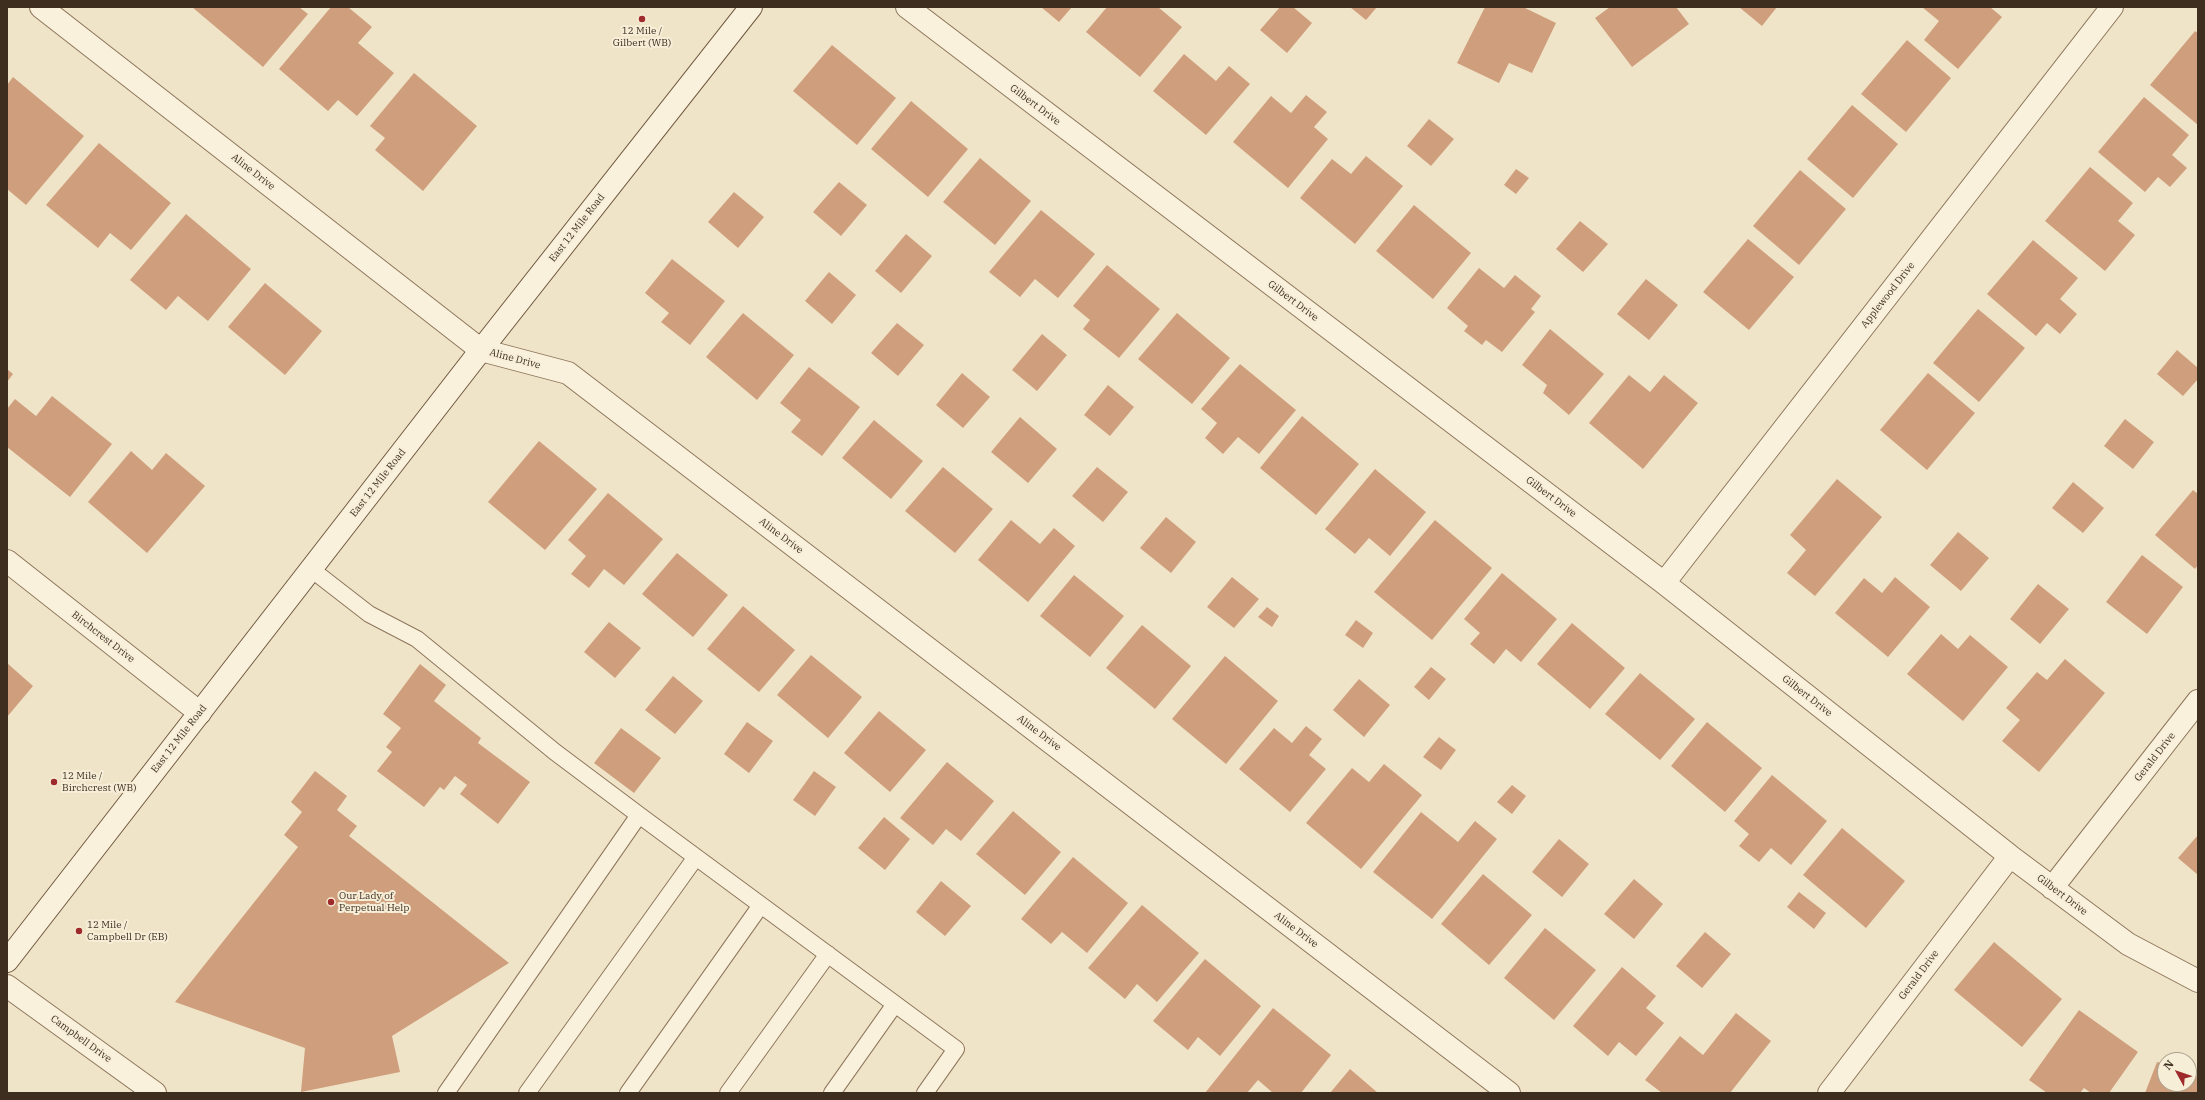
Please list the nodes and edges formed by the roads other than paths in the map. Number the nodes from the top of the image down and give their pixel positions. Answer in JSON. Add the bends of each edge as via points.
{"nodes":[{"id":1,"x":41,"y":7,"type":"edge"},
{"id":2,"x":751,"y":7,"type":"edge"},
{"id":3,"x":907,"y":7,"type":"edge"},
{"id":4,"x":2112,"y":7,"type":"edge"},
{"id":5,"x":481,"y":350,"type":"junction"},
{"id":6,"x":7,"y":561,"type":"edge"},
{"id":7,"x":311,"y":569,"type":"junction"},
{"id":8,"x":1664,"y":583,"type":"junction"},
{"id":9,"x":2198,"y":701,"type":"edge"},
{"id":10,"x":200,"y":713,"type":"junction"},
{"id":11,"x":639,"y":815,"type":"junction"},
{"id":12,"x":2010,"y":856,"type":"junction"},
{"id":13,"x":696,"y":857,"type":"junction"},
{"id":14,"x":2052,"y":888,"type":"junction"},
{"id":15,"x":762,"y":905,"type":"junction"},
{"id":16,"x":828,"y":954,"type":"junction"},
{"id":17,"x":7,"y":961,"type":"edge"},
{"id":18,"x":2198,"y":981,"type":"edge"},
{"id":19,"x":7,"y":986,"type":"edge"},
{"id":20,"x":895,"y":1004,"type":"junction"},
{"id":21,"x":155,"y":1093,"type":"edge"},
{"id":22,"x":446,"y":1093,"type":"edge"},
{"id":23,"x":527,"y":1093,"type":"edge"},
{"id":24,"x":628,"y":1093,"type":"edge"},
{"id":25,"x":728,"y":1093,"type":"edge"},
{"id":26,"x":832,"y":1093,"type":"edge"},
{"id":27,"x":924,"y":1093,"type":"edge"},
{"id":28,"x":1509,"y":1093,"type":"edge"},
{"id":29,"x":1829,"y":1093,"type":"edge"}],
"edges":[{"from":1,"to":5,"type":"street","name":"Aline Drive"},
{"from":2,"to":5,"type":"street","name":"East 12 Mile Road"},
{"from":3,"to":8,"type":"street","name":"Gilbert Drive"},
{"from":4,"to":8,"type":"street","name":"Applewood Drive"},
{"from":5,"to":7,"type":"street","name":"East 12 Mile Road"},
{"from":5,"to":28,"type":"street","name":"Aline Drive","via":[[568,373]]},
{"from":6,"to":10,"type":"street","name":"Birchcrest Drive"},
{"from":7,"to":10,"type":"street","name":"East 12 Mile Road"},
{"from":7,"to":11,"type":"lane","via":[[369,614],[417,639],[554,752]]},
{"from":8,"to":12,"type":"street","name":"Gilbert Drive"},
{"from":9,"to":14,"type":"street","name":"Gerald Drive"},
{"from":10,"to":17,"type":"street","name":"East 12 Mile Road"},
{"from":11,"to":13,"type":"lane"},
{"from":11,"to":22,"type":"lane"},
{"from":12,"to":14,"type":"street","name":"Gilbert Drive"},
{"from":12,"to":29,"type":"street","name":"Gerald Drive"},
{"from":13,"to":15,"type":"lane"},
{"from":13,"to":23,"type":"lane"},
{"from":14,"to":18,"type":"street","name":"Gilbert Drive","via":[[2128,944]]},
{"from":15,"to":16,"type":"lane"},
{"from":15,"to":24,"type":"lane"},
{"from":16,"to":20,"type":"lane"},
{"from":16,"to":25,"type":"lane"},
{"from":19,"to":21,"type":"street","name":"Campbell Drive"},
{"from":20,"to":26,"type":"lane"},
{"from":20,"to":27,"type":"lane","via":[[956,1049]]}]}
